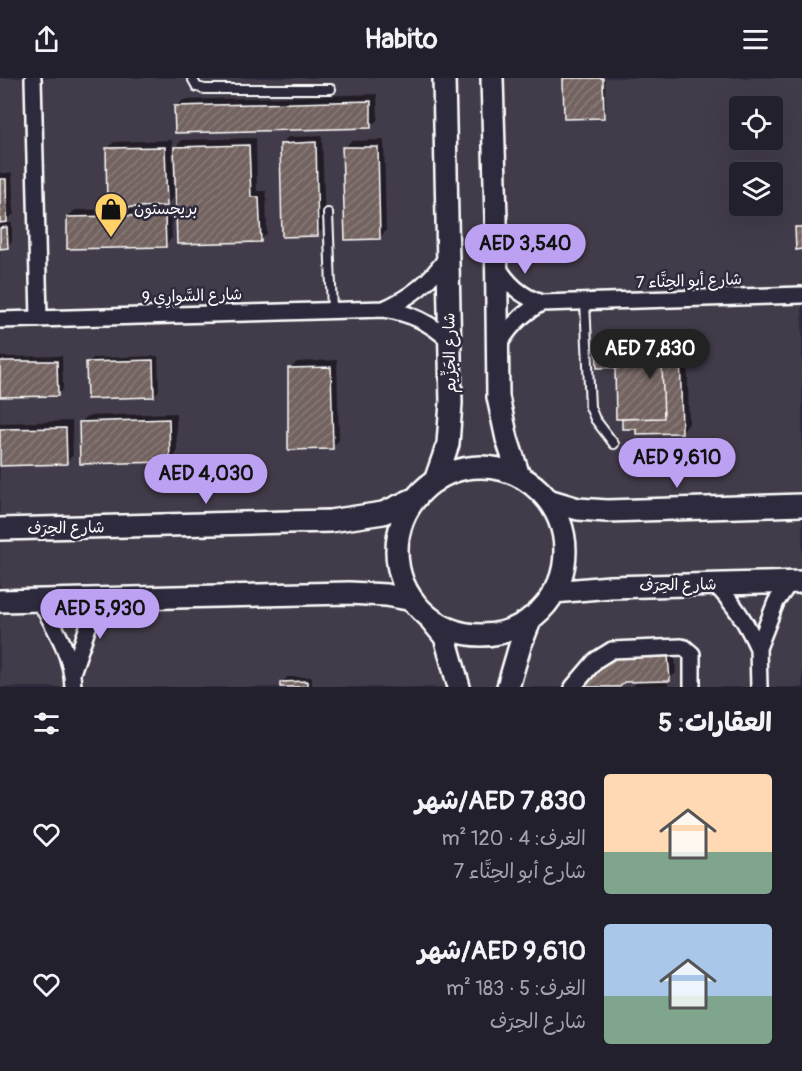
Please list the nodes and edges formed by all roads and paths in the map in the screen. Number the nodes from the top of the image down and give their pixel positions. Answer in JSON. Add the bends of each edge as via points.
{"nodes":[{"id":1,"x":33,"y":78,"type":"edge"},
{"id":2,"x":192,"y":78,"type":"edge"},
{"id":3,"x":444,"y":78,"type":"edge"},
{"id":4,"x":492,"y":78,"type":"edge"},
{"id":5,"x":331,"y":89,"type":"dead end"},
{"id":6,"x":328,"y":213,"type":"dead end"},
{"id":7,"x":447,"y":257,"type":"junction"},
{"id":8,"x":495,"y":262,"type":"junction"},
{"id":9,"x":802,"y":295,"type":"edge"},
{"id":10,"x":585,"y":302,"type":"junction"},
{"id":11,"x":541,"y":303,"type":"junction"},
{"id":12,"x":384,"y":309,"type":"junction"},
{"id":13,"x":332,"y":310,"type":"junction"},
{"id":14,"x":39,"y":318,"type":"junction"},
{"id":15,"x":0,"y":320,"type":"edge"},
{"id":16,"x":450,"y":341,"type":"junction"},
{"id":17,"x":496,"y":352,"type":"junction"},
{"id":18,"x":614,"y":444,"type":"dead end"},
{"id":19,"x":519,"y":476,"type":"junction"},
{"id":20,"x":435,"y":481,"type":"junction"},
{"id":21,"x":416,"y":498,"type":"junction"},
{"id":22,"x":548,"y":500,"type":"junction"},
{"id":23,"x":802,"y":505,"type":"edge"},
{"id":24,"x":0,"y":529,"type":"edge"},
{"id":25,"x":796,"y":582,"type":"edge"},
{"id":26,"x":715,"y":584,"type":"junction"},
{"id":27,"x":554,"y":592,"type":"junction"},
{"id":28,"x":103,"y":598,"type":"junction"},
{"id":29,"x":39,"y":600,"type":"junction"},
{"id":30,"x":0,"y":601,"type":"edge"},
{"id":31,"x":420,"y":607,"type":"junction"},
{"id":32,"x":531,"y":618,"type":"junction"},
{"id":33,"x":758,"y":648,"type":"junction"},
{"id":34,"x":72,"y":680,"type":"edge"},
{"id":35,"x":459,"y":687,"type":"edge"},
{"id":36,"x":508,"y":687,"type":"edge"},
{"id":37,"x":573,"y":687,"type":"edge"},
{"id":38,"x":692,"y":687,"type":"edge"},
{"id":39,"x":759,"y":687,"type":"edge"}],
"edges":[{"from":1,"to":14,"type":"street"},
{"from":2,"to":5,"type":"lane","via":[[197,87],[205,89]]},
{"from":3,"to":7,"type":"street","name":"شارع الجَزِّيم"},
{"from":4,"to":8,"type":"street"},
{"from":6,"to":13,"type":"lane"},
{"from":7,"to":12,"type":"street","name":"شارع السَّوارِي 9","via":[[427,283]]},
{"from":7,"to":16,"type":"street","name":"شارع الجَزِّيم"},
{"from":8,"to":11,"type":"street","via":[[514,288]]},
{"from":8,"to":17,"type":"street"},
{"from":9,"to":10,"type":"street","name":"شارع أبو الحِنَّاء 7"},
{"from":10,"to":11,"type":"street","name":"شارع أبو الحِنَّاء 7"},
{"from":10,"to":18,"type":"lane","via":[[590,407]]},
{"from":11,"to":17,"type":"street","via":[[509,328]]},
{"from":12,"to":13,"type":"street","name":"شارع السَّوارِي 9"},
{"from":12,"to":16,"type":"street","name":"شارع السَّوارِي 9","via":[[413,316]]},
{"from":13,"to":14,"type":"street","name":"شارع السَّوارِي 9"},
{"from":14,"to":15,"type":"street","name":"شارع السَّوارِي 9"},
{"from":16,"to":20,"type":"street","name":"شارع الجَزِّيم","via":[[448,444]]},
{"from":17,"to":19,"type":"street","via":[[498,397]]},
{"from":19,"to":20,"type":"street","via":[[476,467]]},
{"from":19,"to":22,"type":"street"},
{"from":20,"to":21,"type":"street"},
{"from":21,"to":24,"type":"street","name":"شارع الحِرَف","via":[[383,513],[330,521]]},
{"from":21,"to":31,"type":"street","via":[[403,522],[397,549],[404,584]]},
{"from":22,"to":23,"type":"street","via":[[607,511]]},
{"from":22,"to":27,"type":"street","via":[[560,521],[565,545],[563,570]]},
{"from":25,"to":26,"type":"street","name":"شارع الحِرَف"},
{"from":25,"to":33,"type":"street","via":[[776,602]]},
{"from":26,"to":27,"type":"street","name":"شارع الحِرَف"},
{"from":26,"to":33,"type":"street","via":[[746,622]]},
{"from":27,"to":32,"type":"street"},
{"from":28,"to":29,"type":"street"},
{"from":28,"to":31,"type":"street","via":[[349,593],[386,595]]},
{"from":28,"to":34,"type":"street","via":[[89,624]]},
{"from":29,"to":30,"type":"street"},
{"from":29,"to":34,"type":"street","via":[[65,648]]},
{"from":31,"to":32,"type":"street","via":[[442,625],[478,634],[515,628]]},
{"from":31,"to":35,"type":"street","via":[[445,638]]},
{"from":32,"to":36,"type":"street"},
{"from":33,"to":39,"type":"street"},
{"from":37,"to":38,"type":"street","via":[[596,660],[612,650],[681,647],[692,654]]}]}
